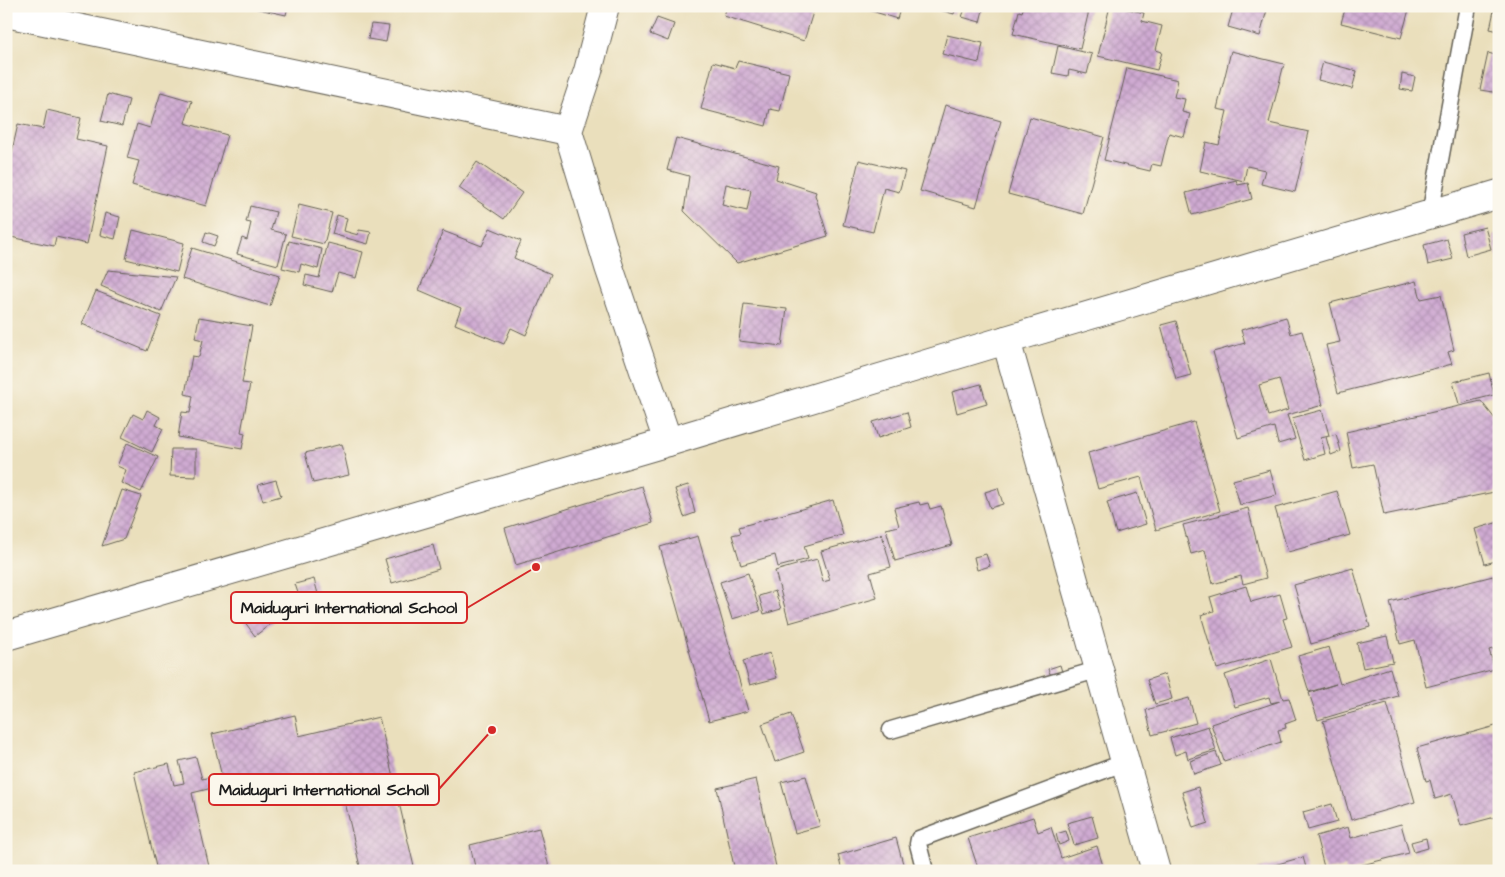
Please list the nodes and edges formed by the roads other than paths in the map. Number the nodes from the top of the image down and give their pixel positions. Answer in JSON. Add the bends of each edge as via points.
{"nodes":[{"id":1,"x":605,"y":6,"type":"edge"},
{"id":2,"x":1468,"y":6,"type":"edge"},
{"id":3,"x":6,"y":12,"type":"edge"},
{"id":4,"x":568,"y":131,"type":"junction"},
{"id":5,"x":1499,"y":194,"type":"edge"},
{"id":6,"x":1430,"y":215,"type":"junction"},
{"id":7,"x":1006,"y":340,"type":"junction"},
{"id":8,"x":668,"y":442,"type":"junction"},
{"id":9,"x":6,"y":636,"type":"edge"},
{"id":10,"x":1100,"y":669,"type":"junction"},
{"id":11,"x":891,"y":730,"type":"dead end"},
{"id":12,"x":1126,"y":762,"type":"junction"},
{"id":13,"x":925,"y":871,"type":"edge"},
{"id":14,"x":1156,"y":871,"type":"edge"}],
"edges":[{"from":1,"to":4,"type":"street"},
{"from":2,"to":6,"type":"lane"},
{"from":3,"to":4,"type":"street"},
{"from":4,"to":8,"type":"street","via":[[609,267]]},
{"from":5,"to":6,"type":"street"},
{"from":6,"to":7,"type":"street"},
{"from":7,"to":8,"type":"street"},
{"from":7,"to":10,"type":"street"},
{"from":8,"to":9,"type":"street"},
{"from":10,"to":11,"type":"lane"},
{"from":10,"to":12,"type":"street"},
{"from":12,"to":13,"type":"lane","via":[[926,835],[919,839],[918,844]]},
{"from":12,"to":14,"type":"street"}]}
